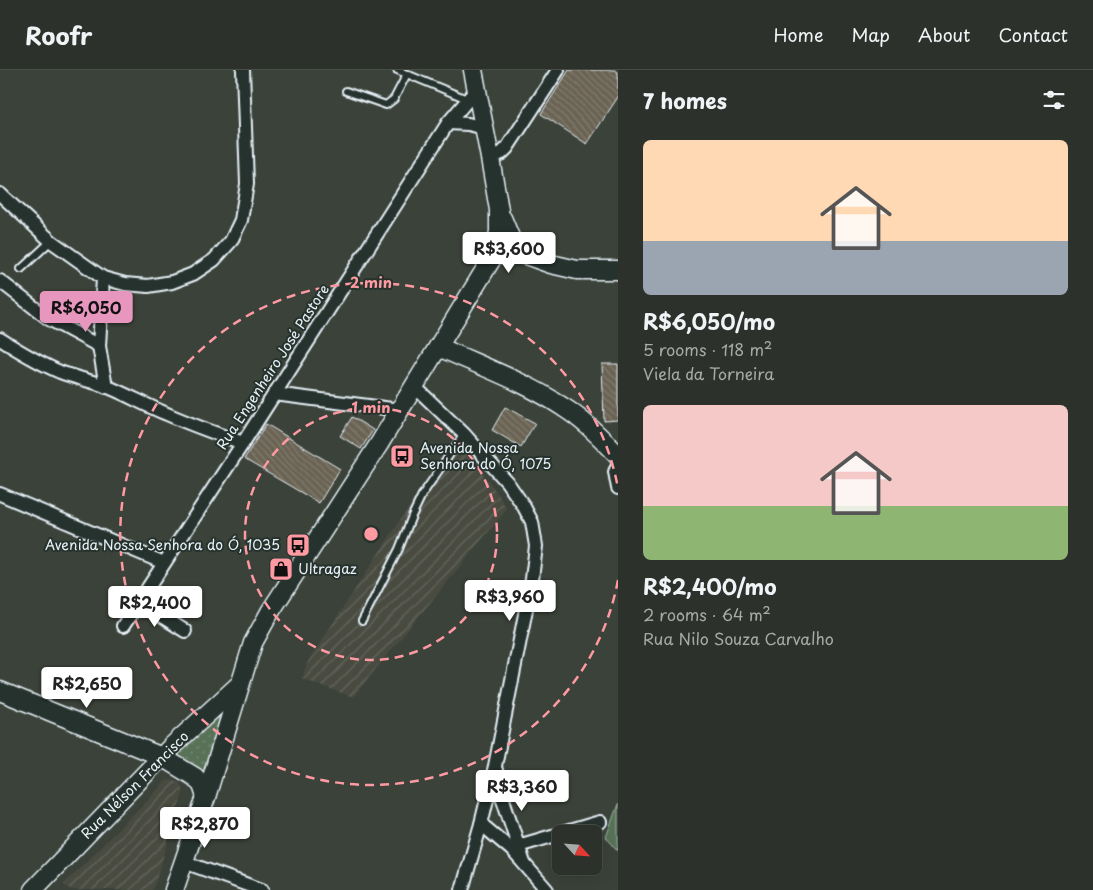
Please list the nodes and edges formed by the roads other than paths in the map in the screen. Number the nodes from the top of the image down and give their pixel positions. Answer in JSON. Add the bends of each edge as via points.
{"nodes":[{"id":1,"x":243,"y":70,"type":"edge"},
{"id":2,"x":396,"y":70,"type":"edge"},
{"id":3,"x":473,"y":70,"type":"edge"},
{"id":4,"x":558,"y":70,"type":"edge"},
{"id":5,"x":407,"y":74,"type":"junction"},
{"id":6,"x":346,"y":91,"type":"dead end"},
{"id":7,"x":472,"y":94,"type":"junction"},
{"id":8,"x":448,"y":123,"type":"junction"},
{"id":9,"x":485,"y":128,"type":"junction"},
{"id":10,"x":490,"y":158,"type":"junction"},
{"id":11,"x":2,"y":198,"type":"edge"},
{"id":12,"x":498,"y":210,"type":"junction"},
{"id":13,"x":51,"y":241,"type":"junction"},
{"id":14,"x":523,"y":254,"type":"junction"},
{"id":15,"x":21,"y":269,"type":"dead end"},
{"id":16,"x":486,"y":270,"type":"junction"},
{"id":17,"x":618,"y":270,"type":"edge"},
{"id":18,"x":103,"y":278,"type":"junction"},
{"id":19,"x":0,"y":281,"type":"edge"},
{"id":20,"x":0,"y":339,"type":"edge"},
{"id":21,"x":99,"y":346,"type":"junction"},
{"id":22,"x":439,"y":347,"type":"junction"},
{"id":23,"x":106,"y":386,"type":"junction"},
{"id":24,"x":414,"y":386,"type":"junction"},
{"id":25,"x":274,"y":394,"type":"junction"},
{"id":26,"x":400,"y":410,"type":"junction"},
{"id":27,"x":464,"y":434,"type":"junction"},
{"id":28,"x":242,"y":443,"type":"junction"},
{"id":29,"x":618,"y":455,"type":"edge"},
{"id":30,"x":618,"y":465,"type":"edge"},
{"id":31,"x":618,"y":488,"type":"edge"},
{"id":32,"x":0,"y":494,"type":"edge"},
{"id":33,"x":164,"y":563,"type":"junction"},
{"id":34,"x":139,"y":602,"type":"junction"},
{"id":35,"x":362,"y":620,"type":"dead end"},
{"id":36,"x":123,"y":626,"type":"dead end"},
{"id":37,"x":185,"y":631,"type":"dead end"},
{"id":38,"x":240,"y":683,"type":"junction"},
{"id":39,"x":0,"y":691,"type":"edge"},
{"id":40,"x":162,"y":757,"type":"junction"},
{"id":41,"x":495,"y":766,"type":"junction"},
{"id":42,"x":206,"y":797,"type":"junction"},
{"id":43,"x":600,"y":822,"type":"dead end"},
{"id":44,"x":481,"y":824,"type":"junction"},
{"id":45,"x":515,"y":848,"type":"junction"},
{"id":46,"x":184,"y":862,"type":"junction"},
{"id":47,"x":33,"y":890,"type":"edge"},
{"id":48,"x":174,"y":890,"type":"edge"},
{"id":49,"x":262,"y":890,"type":"edge"},
{"id":50,"x":462,"y":890,"type":"edge"},
{"id":51,"x":547,"y":890,"type":"edge"}],
"edges":[{"from":1,"to":18,"type":"street","via":[[247,184],[241,220],[231,241],[214,260],[193,274],[172,282],[148,286]]},
{"from":2,"to":5,"type":"lane"},
{"from":3,"to":7,"type":"main road"},
{"from":4,"to":10,"type":"street","via":[[507,148]]},
{"from":5,"to":6,"type":"lane","via":[[394,100],[388,105]]},
{"from":5,"to":7,"type":"lane"},
{"from":7,"to":8,"type":"street","name":"Rua Engenheiro José Pastore"},
{"from":7,"to":9,"type":"main road"},
{"from":8,"to":9,"type":"street"},
{"from":8,"to":25,"type":"street","name":"Rua Engenheiro José Pastore"},
{"from":9,"to":10,"type":"main road"},
{"from":10,"to":12,"type":"main road"},
{"from":11,"to":13,"type":"street"},
{"from":12,"to":14,"type":"main road","via":[[512,242]]},
{"from":12,"to":16,"type":"main road","via":[[500,232]]},
{"from":13,"to":15,"type":"lane"},
{"from":13,"to":18,"type":"street"},
{"from":14,"to":16,"type":"main road","via":[[510,255]]},
{"from":14,"to":17,"type":"main road","via":[[577,270]]},
{"from":16,"to":22,"type":"main road"},
{"from":18,"to":21,"type":"street"},
{"from":19,"to":21,"type":"street","via":[[50,319]]},
{"from":20,"to":23,"type":"street","via":[[40,363],[80,380]]},
{"from":21,"to":23,"type":"street"},
{"from":22,"to":24,"type":"main road"},
{"from":22,"to":29,"type":"main road","via":[[511,378],[564,407]]},
{"from":23,"to":28,"type":"street"},
{"from":24,"to":26,"type":"main road"},
{"from":24,"to":27,"type":"street"},
{"from":25,"to":26,"type":"street"},
{"from":25,"to":28,"type":"street","name":"Rua Engenheiro José Pastore"},
{"from":26,"to":38,"type":"main road","via":[[270,612],[252,644]]},
{"from":27,"to":35,"type":"lane","via":[[422,495],[399,549]]},
{"from":27,"to":41,"type":"street","via":[[523,505],[532,522],[536,546]]},
{"from":28,"to":33,"type":"street","name":"Rua Engenheiro José Pastore"},
{"from":30,"to":31,"type":"street","via":[[615,472]]},
{"from":32,"to":33,"type":"street"},
{"from":33,"to":34,"type":"street","name":"Rua Engenheiro José Pastore"},
{"from":34,"to":36,"type":"street","name":"Rua Engenheiro José Pastore"},
{"from":34,"to":37,"type":"street"},
{"from":38,"to":40,"type":"main road","name":"Rua Nélson Francisco"},
{"from":38,"to":42,"type":"main road"},
{"from":39,"to":40,"type":"main road"},
{"from":40,"to":42,"type":"main road","via":[[196,777]]},
{"from":40,"to":47,"type":"main road","name":"Rua Nélson Francisco"},
{"from":41,"to":44,"type":"street"},
{"from":41,"to":45,"type":"street"},
{"from":42,"to":46,"type":"main road"},
{"from":43,"to":45,"type":"street"},
{"from":44,"to":45,"type":"street"},
{"from":44,"to":50,"type":"street"},
{"from":45,"to":51,"type":"street"},
{"from":46,"to":48,"type":"main road"},
{"from":46,"to":49,"type":"street"}]}
